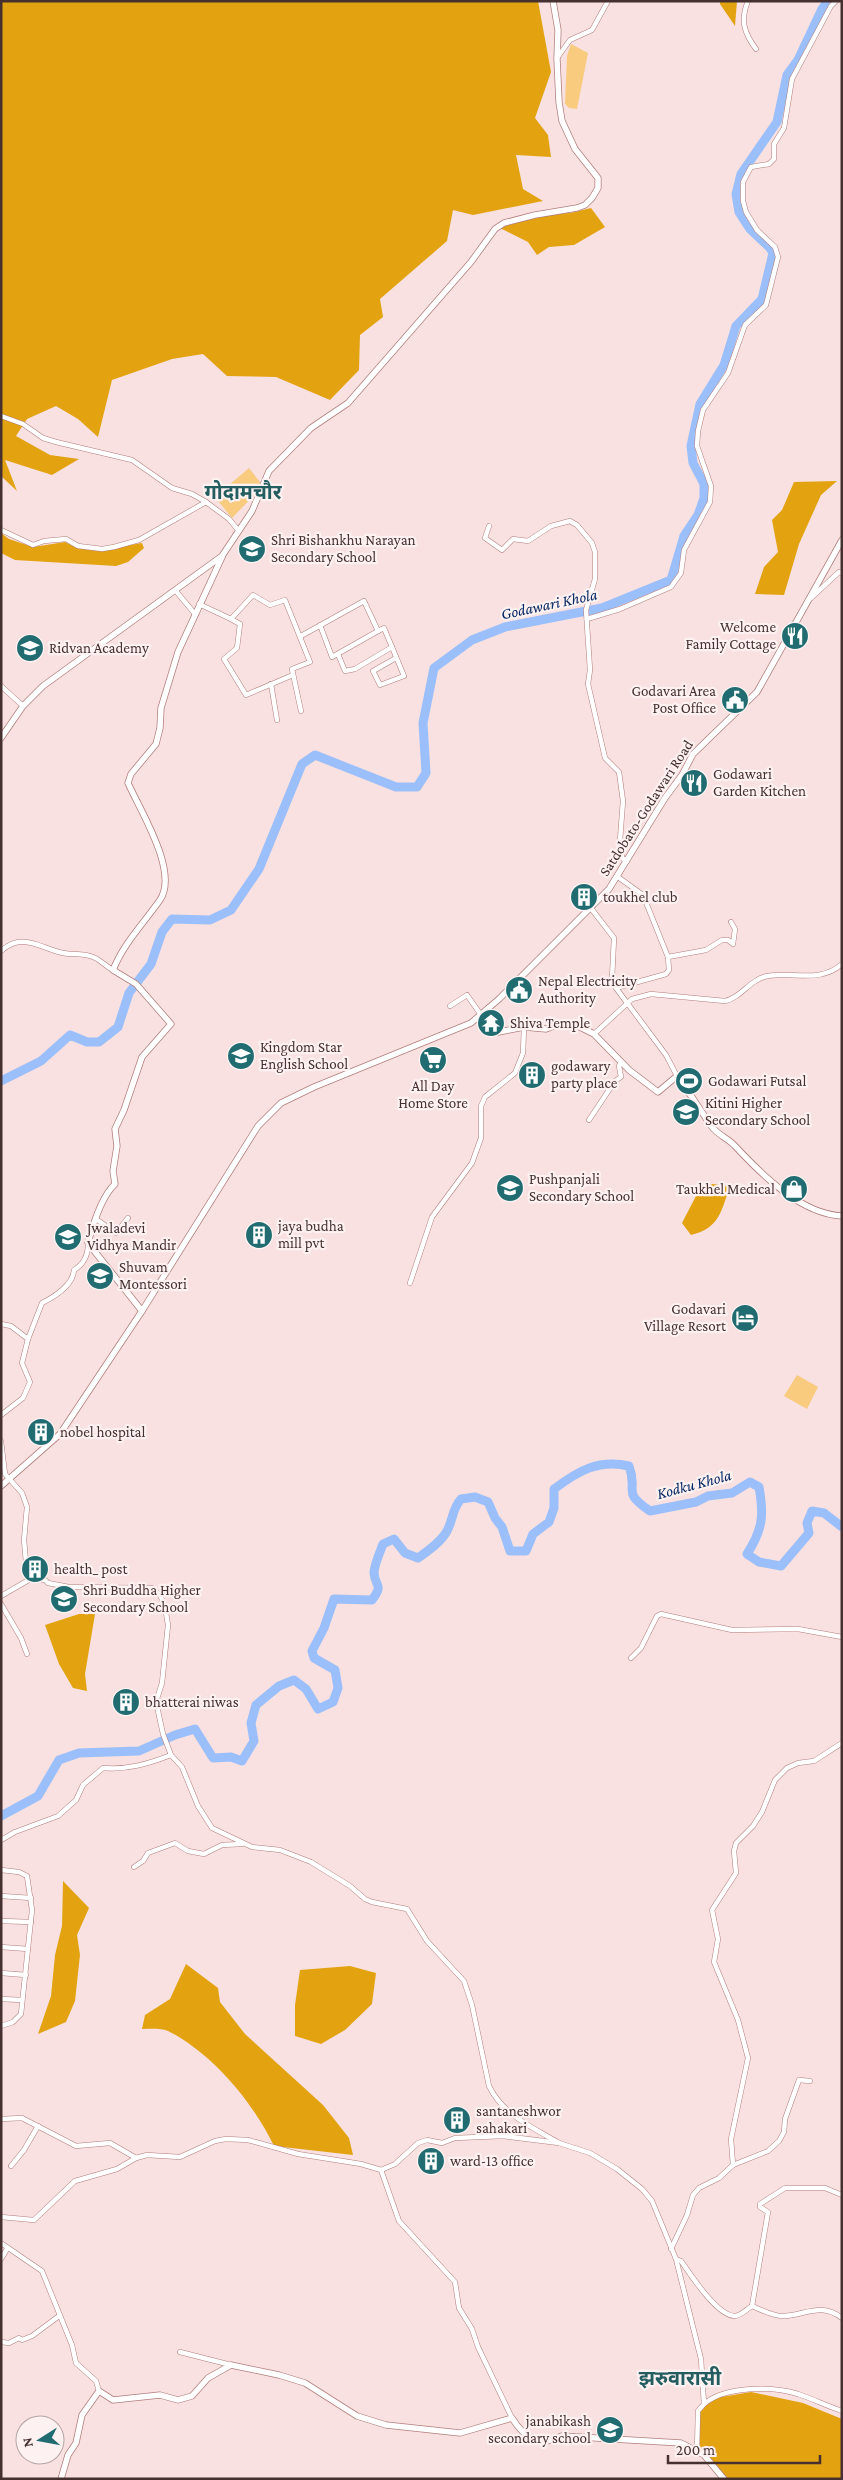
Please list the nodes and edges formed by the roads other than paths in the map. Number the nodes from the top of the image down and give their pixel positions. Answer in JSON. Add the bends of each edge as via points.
{"nodes":[{"id":1,"x":553,"y":1,"type":"edge"},
{"id":2,"x":608,"y":1,"type":"edge"},
{"id":3,"x":748,"y":1,"type":"edge"},
{"id":4,"x":836,"y":1,"type":"edge"},
{"id":5,"x":756,"y":49,"type":"dead end"},
{"id":6,"x":557,"y":59,"type":"junction"},
{"id":7,"x":1,"y":416,"type":"edge"},
{"id":8,"x":206,"y":502,"type":"junction"},
{"id":9,"x":489,"y":526,"type":"dead end"},
{"id":10,"x":1,"y":530,"type":"edge"},
{"id":11,"x":239,"y":532,"type":"junction"},
{"id":12,"x":842,"y":540,"type":"edge"},
{"id":13,"x":222,"y":556,"type":"junction"},
{"id":14,"x":842,"y":573,"type":"edge"},
{"id":15,"x":175,"y":590,"type":"junction"},
{"id":16,"x":811,"y":598,"type":"junction"},
{"id":17,"x":200,"y":604,"type":"junction"},
{"id":18,"x":195,"y":614,"type":"junction"},
{"id":19,"x":231,"y":619,"type":"junction"},
{"id":20,"x":587,"y":619,"type":"junction"},
{"id":21,"x":320,"y":625,"type":"junction"},
{"id":22,"x":378,"y":631,"type":"junction"},
{"id":23,"x":301,"y":636,"type":"junction"},
{"id":24,"x":392,"y":647,"type":"junction"},
{"id":25,"x":338,"y":654,"type":"junction"},
{"id":26,"x":396,"y":658,"type":"junction"},
{"id":27,"x":293,"y":675,"type":"junction"},
{"id":28,"x":271,"y":684,"type":"junction"},
{"id":29,"x":1,"y":686,"type":"edge"},
{"id":30,"x":23,"y":706,"type":"junction"},
{"id":31,"x":300,"y":711,"type":"dead end"},
{"id":32,"x":277,"y":720,"type":"dead end"},
{"id":33,"x":1,"y":738,"type":"edge"},
{"id":34,"x":627,"y":861,"type":"junction"},
{"id":35,"x":618,"y":877,"type":"junction"},
{"id":36,"x":590,"y":907,"type":"junction"},
{"id":37,"x":732,"y":922,"type":"dead end"},
{"id":38,"x":1,"y":951,"type":"edge"},
{"id":39,"x":668,"y":956,"type":"junction"},
{"id":40,"x":842,"y":964,"type":"edge"},
{"id":41,"x":116,"y":971,"type":"junction"},
{"id":42,"x":616,"y":988,"type":"junction"},
{"id":43,"x":627,"y":1004,"type":"junction"},
{"id":44,"x":450,"y":1006,"type":"dead end"},
{"id":45,"x":480,"y":1016,"type":"junction"},
{"id":46,"x":524,"y":1027,"type":"junction"},
{"id":47,"x":594,"y":1034,"type":"junction"},
{"id":48,"x":621,"y":1061,"type":"junction"},
{"id":49,"x":678,"y":1076,"type":"junction"},
{"id":50,"x":589,"y":1120,"type":"dead end"},
{"id":51,"x":842,"y":1216,"type":"edge"},
{"id":52,"x":128,"y":1218,"type":"dead end"},
{"id":53,"x":96,"y":1219,"type":"junction"},
{"id":54,"x":88,"y":1243,"type":"junction"},
{"id":55,"x":410,"y":1284,"type":"dead end"},
{"id":56,"x":142,"y":1311,"type":"junction"},
{"id":57,"x":1,"y":1324,"type":"edge"},
{"id":58,"x":28,"y":1339,"type":"junction"},
{"id":59,"x":1,"y":1415,"type":"edge"},
{"id":60,"x":1,"y":1442,"type":"edge"},
{"id":61,"x":8,"y":1479,"type":"junction"},
{"id":62,"x":1,"y":1486,"type":"edge"},
{"id":63,"x":32,"y":1578,"type":"junction"},
{"id":64,"x":1,"y":1596,"type":"edge"},
{"id":65,"x":1,"y":1604,"type":"edge"},
{"id":66,"x":842,"y":1638,"type":"edge"},
{"id":67,"x":27,"y":1654,"type":"dead end"},
{"id":68,"x":631,"y":1658,"type":"dead end"},
{"id":69,"x":842,"y":1743,"type":"edge"},
{"id":70,"x":171,"y":1755,"type":"junction"},
{"id":71,"x":1,"y":1840,"type":"edge"},
{"id":72,"x":245,"y":1844,"type":"junction"},
{"id":73,"x":134,"y":1867,"type":"dead end"},
{"id":74,"x":1,"y":1870,"type":"edge"},
{"id":75,"x":1,"y":1896,"type":"edge"},
{"id":76,"x":31,"y":1898,"type":"junction"},
{"id":77,"x":1,"y":1921,"type":"edge"},
{"id":78,"x":30,"y":1922,"type":"junction"},
{"id":79,"x":1,"y":1947,"type":"edge"},
{"id":80,"x":28,"y":1949,"type":"junction"},
{"id":81,"x":1,"y":1973,"type":"edge"},
{"id":82,"x":26,"y":1975,"type":"junction"},
{"id":83,"x":1,"y":1999,"type":"edge"},
{"id":84,"x":22,"y":2000,"type":"junction"},
{"id":85,"x":1,"y":2026,"type":"edge"},
{"id":86,"x":810,"y":2080,"type":"dead end"},
{"id":87,"x":1,"y":2119,"type":"edge"},
{"id":88,"x":38,"y":2126,"type":"junction"},
{"id":89,"x":559,"y":2143,"type":"junction"},
{"id":90,"x":136,"y":2158,"type":"junction"},
{"id":91,"x":733,"y":2165,"type":"junction"},
{"id":92,"x":11,"y":2166,"type":"dead end"},
{"id":93,"x":381,"y":2170,"type":"junction"},
{"id":94,"x":842,"y":2195,"type":"edge"},
{"id":95,"x":1,"y":2217,"type":"edge"},
{"id":96,"x":1,"y":2243,"type":"edge"},
{"id":97,"x":7,"y":2249,"type":"junction"},
{"id":98,"x":671,"y":2249,"type":"junction"},
{"id":99,"x":1,"y":2259,"type":"edge"},
{"id":100,"x":676,"y":2259,"type":"junction"},
{"id":101,"x":752,"y":2306,"type":"junction"},
{"id":102,"x":59,"y":2316,"type":"junction"},
{"id":103,"x":842,"y":2318,"type":"edge"},
{"id":104,"x":1,"y":2342,"type":"edge"},
{"id":105,"x":180,"y":2352,"type":"dead end"},
{"id":106,"x":231,"y":2365,"type":"junction"},
{"id":107,"x":98,"y":2391,"type":"junction"},
{"id":108,"x":704,"y":2404,"type":"junction"},
{"id":109,"x":842,"y":2411,"type":"edge"},
{"id":110,"x":512,"y":2418,"type":"junction"},
{"id":111,"x":697,"y":2451,"type":"junction"},
{"id":112,"x":61,"y":2479,"type":"edge"},
{"id":113,"x":724,"y":2479,"type":"edge"}],
"edges":[{"from":1,"to":6,"type":"street","via":[[558,30]]},
{"from":2,"to":6,"type":"street","via":[[592,30],[570,40]]},
{"from":3,"to":5,"type":"street","via":[[743,26]]},
{"from":4,"to":20,"type":"street","via":[[792,80],[784,128],[774,144],[774,159],[769,164],[751,167],[743,182],[746,212],[757,230],[775,247],[778,257],[766,305],[745,325],[728,373],[703,410],[698,446],[711,492],[706,512],[684,550],[681,574],[666,591]]},
{"from":6,"to":11,"type":"street","via":[[562,121],[575,149],[598,178],[598,188],[592,198],[577,208],[535,215],[504,223],[495,229],[471,262],[348,403],[311,428],[269,471]]},
{"from":7,"to":8,"type":"street","via":[[24,424],[43,438],[124,457],[172,488]]},
{"from":8,"to":10,"type":"street","via":[[139,540],[102,549],[78,546],[66,539],[32,545]]},
{"from":8,"to":11,"type":"street"},
{"from":9,"to":20,"type":"street","via":[[486,538],[502,550],[513,539],[528,540],[551,526],[570,521],[577,525],[595,552],[595,579],[586,610]]},
{"from":11,"to":13,"type":"street"},
{"from":12,"to":16,"type":"street","name":"Satdobato-Godawari Road"},
{"from":13,"to":15,"type":"street"},
{"from":13,"to":17,"type":"street"},
{"from":14,"to":16,"type":"street","via":[[839,572]]},
{"from":15,"to":18,"type":"street"},
{"from":15,"to":30,"type":"street","via":[[67,667]]},
{"from":16,"to":34,"type":"street","name":"Satdobato-Godawari Road","via":[[757,692],[696,749]]},
{"from":17,"to":18,"type":"street"},
{"from":17,"to":19,"type":"street"},
{"from":18,"to":41,"type":"street","via":[[178,652],[160,708],[156,744],[131,774],[128,783],[162,856],[167,875],[164,890],[161,899],[127,941]]},
{"from":19,"to":23,"type":"street","via":[[253,595],[270,606],[284,600]]},
{"from":19,"to":28,"type":"street","via":[[240,624],[237,648],[224,659],[246,695]]},
{"from":20,"to":34,"type":"street","via":[[588,684],[605,758],[619,772],[623,801],[620,840],[622,858]]},
{"from":21,"to":22,"type":"street","via":[[364,601]]},
{"from":21,"to":23,"type":"street"},
{"from":21,"to":25,"type":"street","via":[[332,657]]},
{"from":22,"to":24,"type":"street","via":[[384,628]]},
{"from":22,"to":25,"type":"street"},
{"from":23,"to":27,"type":"street","via":[[310,662],[292,669]]},
{"from":24,"to":25,"type":"street","via":[[355,669],[345,671]]},
{"from":24,"to":26,"type":"street"},
{"from":26,"to":26,"type":"street","via":[[373,671],[380,686],[404,676]]},
{"from":27,"to":28,"type":"street"},
{"from":27,"to":31,"type":"street"},
{"from":28,"to":32,"type":"street"},
{"from":29,"to":30,"type":"street"},
{"from":30,"to":33,"type":"street"},
{"from":34,"to":35,"type":"street","name":"Satdobato-Godawari Road"},
{"from":35,"to":36,"type":"street","name":"Satdobato-Godawari Road"},
{"from":35,"to":39,"type":"street","via":[[643,895]]},
{"from":36,"to":42,"type":"street","via":[[614,938],[612,979]]},
{"from":36,"to":45,"type":"street","name":"Satdobato-Godawari Road"},
{"from":37,"to":39,"type":"street","via":[[735,929],[733,944],[722,940],[706,950]]},
{"from":38,"to":41,"type":"street","via":[[16,942],[41,945],[63,953],[93,957]]},
{"from":39,"to":42,"type":"street","via":[[668,973]]},
{"from":40,"to":43,"type":"street","via":[[825,975],[761,978],[734,999],[725,1001],[651,994],[632,999]]},
{"from":41,"to":53,"type":"street","via":[[136,984],[171,1024],[142,1057],[115,1129],[118,1146],[113,1171],[115,1184],[107,1192]]},
{"from":42,"to":43,"type":"street"},
{"from":43,"to":47,"type":"street"},
{"from":43,"to":49,"type":"street"},
{"from":44,"to":45,"type":"street","via":[[467,995]]},
{"from":45,"to":46,"type":"street","via":[[494,1033]]},
{"from":45,"to":56,"type":"street","name":"Satdobato-Godawari Road","via":[[462,1028],[296,1095],[272,1111],[239,1155]]},
{"from":46,"to":47,"type":"street","via":[[546,1029],[568,1024]]},
{"from":46,"to":55,"type":"street","via":[[522,1053],[515,1073],[485,1097],[481,1106],[481,1138],[472,1163],[432,1217]]},
{"from":47,"to":48,"type":"street"},
{"from":48,"to":49,"type":"street","via":[[658,1092]]},
{"from":48,"to":50,"type":"street","via":[[621,1077]]},
{"from":49,"to":51,"type":"street","via":[[713,1128],[734,1145],[758,1172],[824,1215]]},
{"from":52,"to":53,"type":"street","via":[[116,1233]]},
{"from":53,"to":54,"type":"street"},
{"from":54,"to":56,"type":"street"},
{"from":54,"to":58,"type":"street","via":[[81,1266],[74,1270],[56,1296],[42,1303]]},
{"from":56,"to":61,"type":"street","name":"Satdobato-Godawari Road","via":[[60,1434]]},
{"from":57,"to":58,"type":"street","via":[[11,1326]]},
{"from":58,"to":59,"type":"street","via":[[22,1363],[30,1382],[23,1398]]},
{"from":60,"to":61,"type":"street"},
{"from":61,"to":62,"type":"street","name":"Satdobato-Godawari Road"},
{"from":61,"to":63,"type":"street","via":[[22,1493],[28,1508],[24,1540],[27,1573]]},
{"from":63,"to":64,"type":"street"},
{"from":63,"to":70,"type":"street","via":[[69,1587],[152,1588],[160,1595],[168,1625],[162,1682],[156,1702]]},
{"from":65,"to":67,"type":"street"},
{"from":66,"to":68,"type":"street","via":[[798,1629],[732,1630],[661,1614],[641,1648]]},
{"from":69,"to":91,"type":"street","via":[[814,1761],[787,1768],[775,1780],[762,1812],[736,1843],[736,1873],[712,1910],[718,1939],[714,1962],[738,2020],[748,2058],[731,2139]]},
{"from":70,"to":71,"type":"street","via":[[135,1767],[103,1768],[83,1785],[76,1800],[58,1816]]},
{"from":70,"to":72,"type":"street","via":[[182,1767],[198,1806],[212,1828]]},
{"from":72,"to":73,"type":"street","via":[[222,1845],[204,1854],[196,1854],[175,1842],[148,1853]]},
{"from":72,"to":89,"type":"street","via":[[285,1851],[332,1874],[365,1899],[407,1909],[427,1941],[464,1981],[494,2096],[512,2116]]},
{"from":74,"to":76,"type":"street","via":[[26,1876]]},
{"from":75,"to":76,"type":"street"},
{"from":76,"to":78,"type":"street"},
{"from":77,"to":78,"type":"street"},
{"from":78,"to":80,"type":"street"},
{"from":79,"to":80,"type":"street"},
{"from":80,"to":82,"type":"street"},
{"from":81,"to":82,"type":"street"},
{"from":82,"to":84,"type":"street"},
{"from":83,"to":84,"type":"street"},
{"from":84,"to":85,"type":"street","via":[[21,2014],[13,2022]]},
{"from":86,"to":91,"type":"street","via":[[799,2080],[779,2141],[768,2151]]},
{"from":87,"to":88,"type":"street","via":[[22,2118]]},
{"from":88,"to":90,"type":"street","via":[[76,2146],[110,2143]]},
{"from":88,"to":92,"type":"street"},
{"from":89,"to":93,"type":"street","via":[[503,2136],[455,2138],[442,2143],[427,2140]]},
{"from":89,"to":98,"type":"street","via":[[590,2152],[642,2189],[652,2201]]},
{"from":90,"to":93,"type":"street","via":[[180,2156],[215,2141],[248,2140],[298,2154]]},
{"from":90,"to":95,"type":"street","via":[[117,2169],[75,2181],[34,2220]]},
{"from":91,"to":98,"type":"street","via":[[693,2195]]},
{"from":93,"to":110,"type":"street","via":[[399,2221],[455,2282],[459,2308],[472,2329]]},
{"from":94,"to":101,"type":"street","via":[[825,2188],[784,2188],[760,2204],[760,2208],[768,2212]]},
{"from":96,"to":97,"type":"street"},
{"from":97,"to":99,"type":"street"},
{"from":97,"to":102,"type":"street","via":[[42,2271]]},
{"from":98,"to":100,"type":"street"},
{"from":100,"to":101,"type":"street","via":[[722,2312],[740,2315]]},
{"from":100,"to":108,"type":"street","via":[[702,2359]]},
{"from":101,"to":103,"type":"street","via":[[780,2316],[814,2310],[833,2312]]},
{"from":102,"to":104,"type":"street","via":[[32,2336],[9,2343]]},
{"from":102,"to":107,"type":"street","via":[[76,2363],[96,2381]]},
{"from":105,"to":106,"type":"street"},
{"from":106,"to":107,"type":"street","via":[[208,2378],[192,2396],[178,2400],[160,2396],[113,2400]]},
{"from":106,"to":110,"type":"street","via":[[279,2374],[305,2383],[357,2416],[386,2425],[460,2433]]},
{"from":107,"to":112,"type":"street","via":[[82,2415],[76,2443],[68,2455]]},
{"from":108,"to":109,"type":"street","via":[[713,2396],[755,2388],[796,2393]]},
{"from":108,"to":111,"type":"street","via":[[698,2412]]},
{"from":110,"to":111,"type":"street","via":[[522,2432],[540,2441],[552,2441],[562,2436],[668,2441]]},
{"from":111,"to":113,"type":"street"}]}
